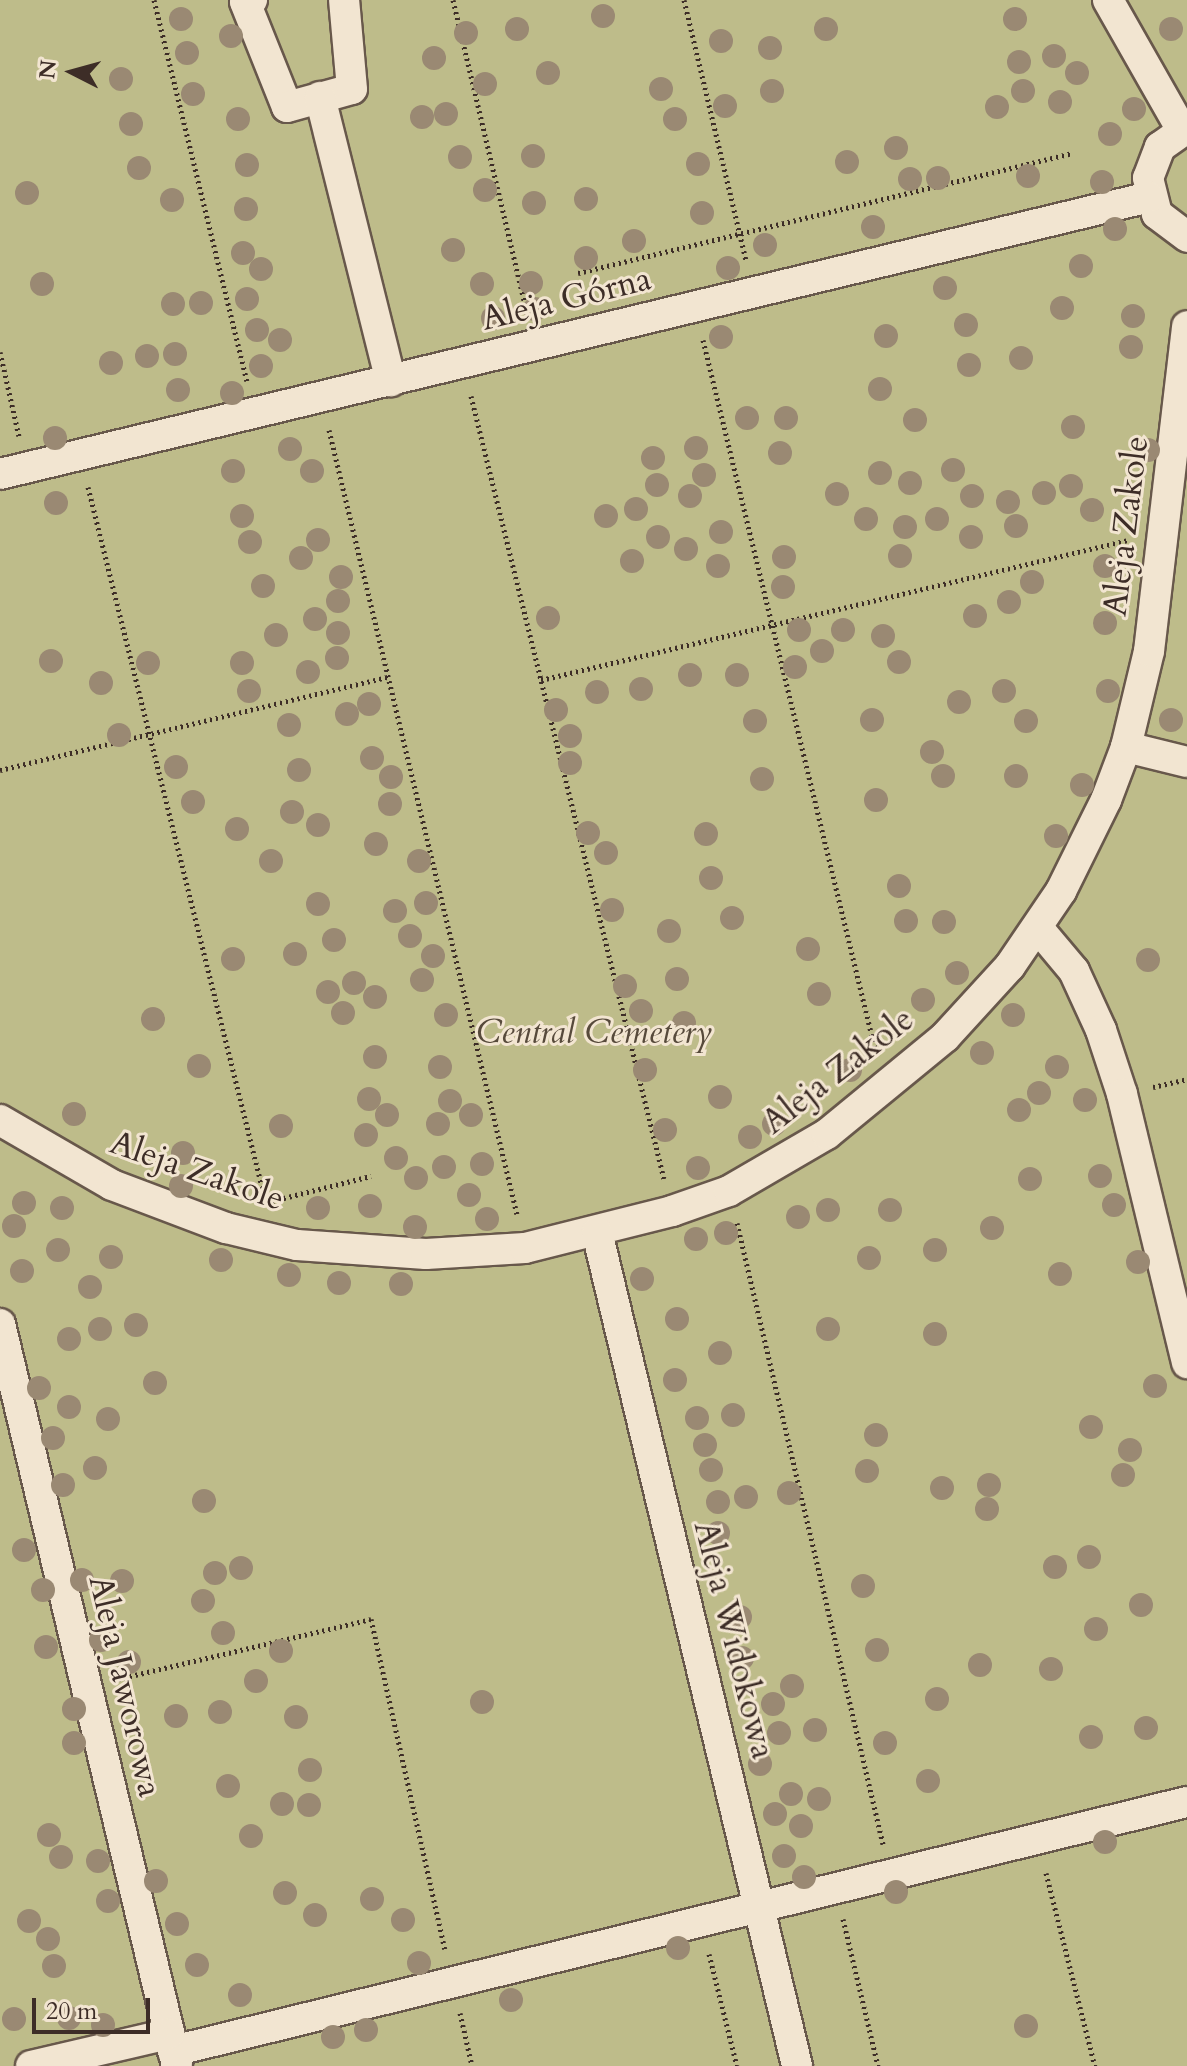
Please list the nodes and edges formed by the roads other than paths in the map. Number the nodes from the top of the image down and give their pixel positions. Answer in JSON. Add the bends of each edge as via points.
{"nodes":[{"id":1,"x":252,"y":0,"type":"edge"},
{"id":2,"x":344,"y":0,"type":"edge"},
{"id":3,"x":1108,"y":0,"type":"edge"},
{"id":4,"x":320,"y":97,"type":"junction"},
{"id":5,"x":1185,"y":129,"type":"edge"},
{"id":6,"x":1149,"y":197,"type":"junction"},
{"id":7,"x":1187,"y":237,"type":"edge"},
{"id":8,"x":1187,"y":326,"type":"edge"},
{"id":9,"x":391,"y":381,"type":"junction"},
{"id":10,"x":13,"y":471,"type":"edge"},
{"id":11,"x":1126,"y":747,"type":"junction"},
{"id":12,"x":1187,"y":762,"type":"edge"},
{"id":13,"x":1038,"y":928,"type":"junction"},
{"id":14,"x":0,"y":1120,"type":"edge"},
{"id":15,"x":597,"y":1232,"type":"junction"},
{"id":16,"x":0,"y":1324,"type":"edge"},
{"id":17,"x":1187,"y":1363,"type":"edge"},
{"id":18,"x":5,"y":1367,"type":"edge"},
{"id":19,"x":1187,"y":1802,"type":"edge"},
{"id":20,"x":759,"y":1907,"type":"junction"},
{"id":21,"x":173,"y":2050,"type":"edge"},
{"id":22,"x":31,"y":2066,"type":"edge"},
{"id":23,"x":797,"y":2066,"type":"edge"}],
"edges":[{"from":1,"to":4,"type":"street","via":[[245,2],[287,107]]},
{"from":2,"to":4,"type":"street","via":[[352,89]]},
{"from":3,"to":5,"type":"street"},
{"from":4,"to":9,"type":"street"},
{"from":5,"to":6,"type":"street","via":[[1152,159]]},
{"from":6,"to":7,"type":"street","via":[[1163,221]]},
{"from":6,"to":9,"type":"street","name":"Aleja Górna"},
{"from":8,"to":11,"type":"street","name":"Aleja Zakole","via":[[1149,651]]},
{"from":9,"to":10,"type":"street","name":"Aleja Górna"},
{"from":11,"to":12,"type":"street"},
{"from":11,"to":13,"type":"street","name":"Aleja Zakole","via":[[1085,846]]},
{"from":13,"to":15,"type":"street","name":"Aleja Zakole","via":[[960,1022],[885,1089],[807,1148],[729,1191]]},
{"from":13,"to":17,"type":"street","via":[[1074,971],[1105,1042]]},
{"from":14,"to":15,"type":"street","name":"Aleja Zakole","via":[[112,1185],[275,1241],[371,1252],[477,1253]]},
{"from":15,"to":20,"type":"street","name":"Aleja Widokowa"},
{"from":16,"to":18,"type":"street","name":"Aleja Jaworowa"},
{"from":18,"to":21,"type":"street","name":"Aleja Jaworowa"},
{"from":19,"to":20,"type":"street"},
{"from":20,"to":21,"type":"street"},
{"from":20,"to":23,"type":"street","name":"Aleja Widokowa"},
{"from":21,"to":22,"type":"street"}]}
